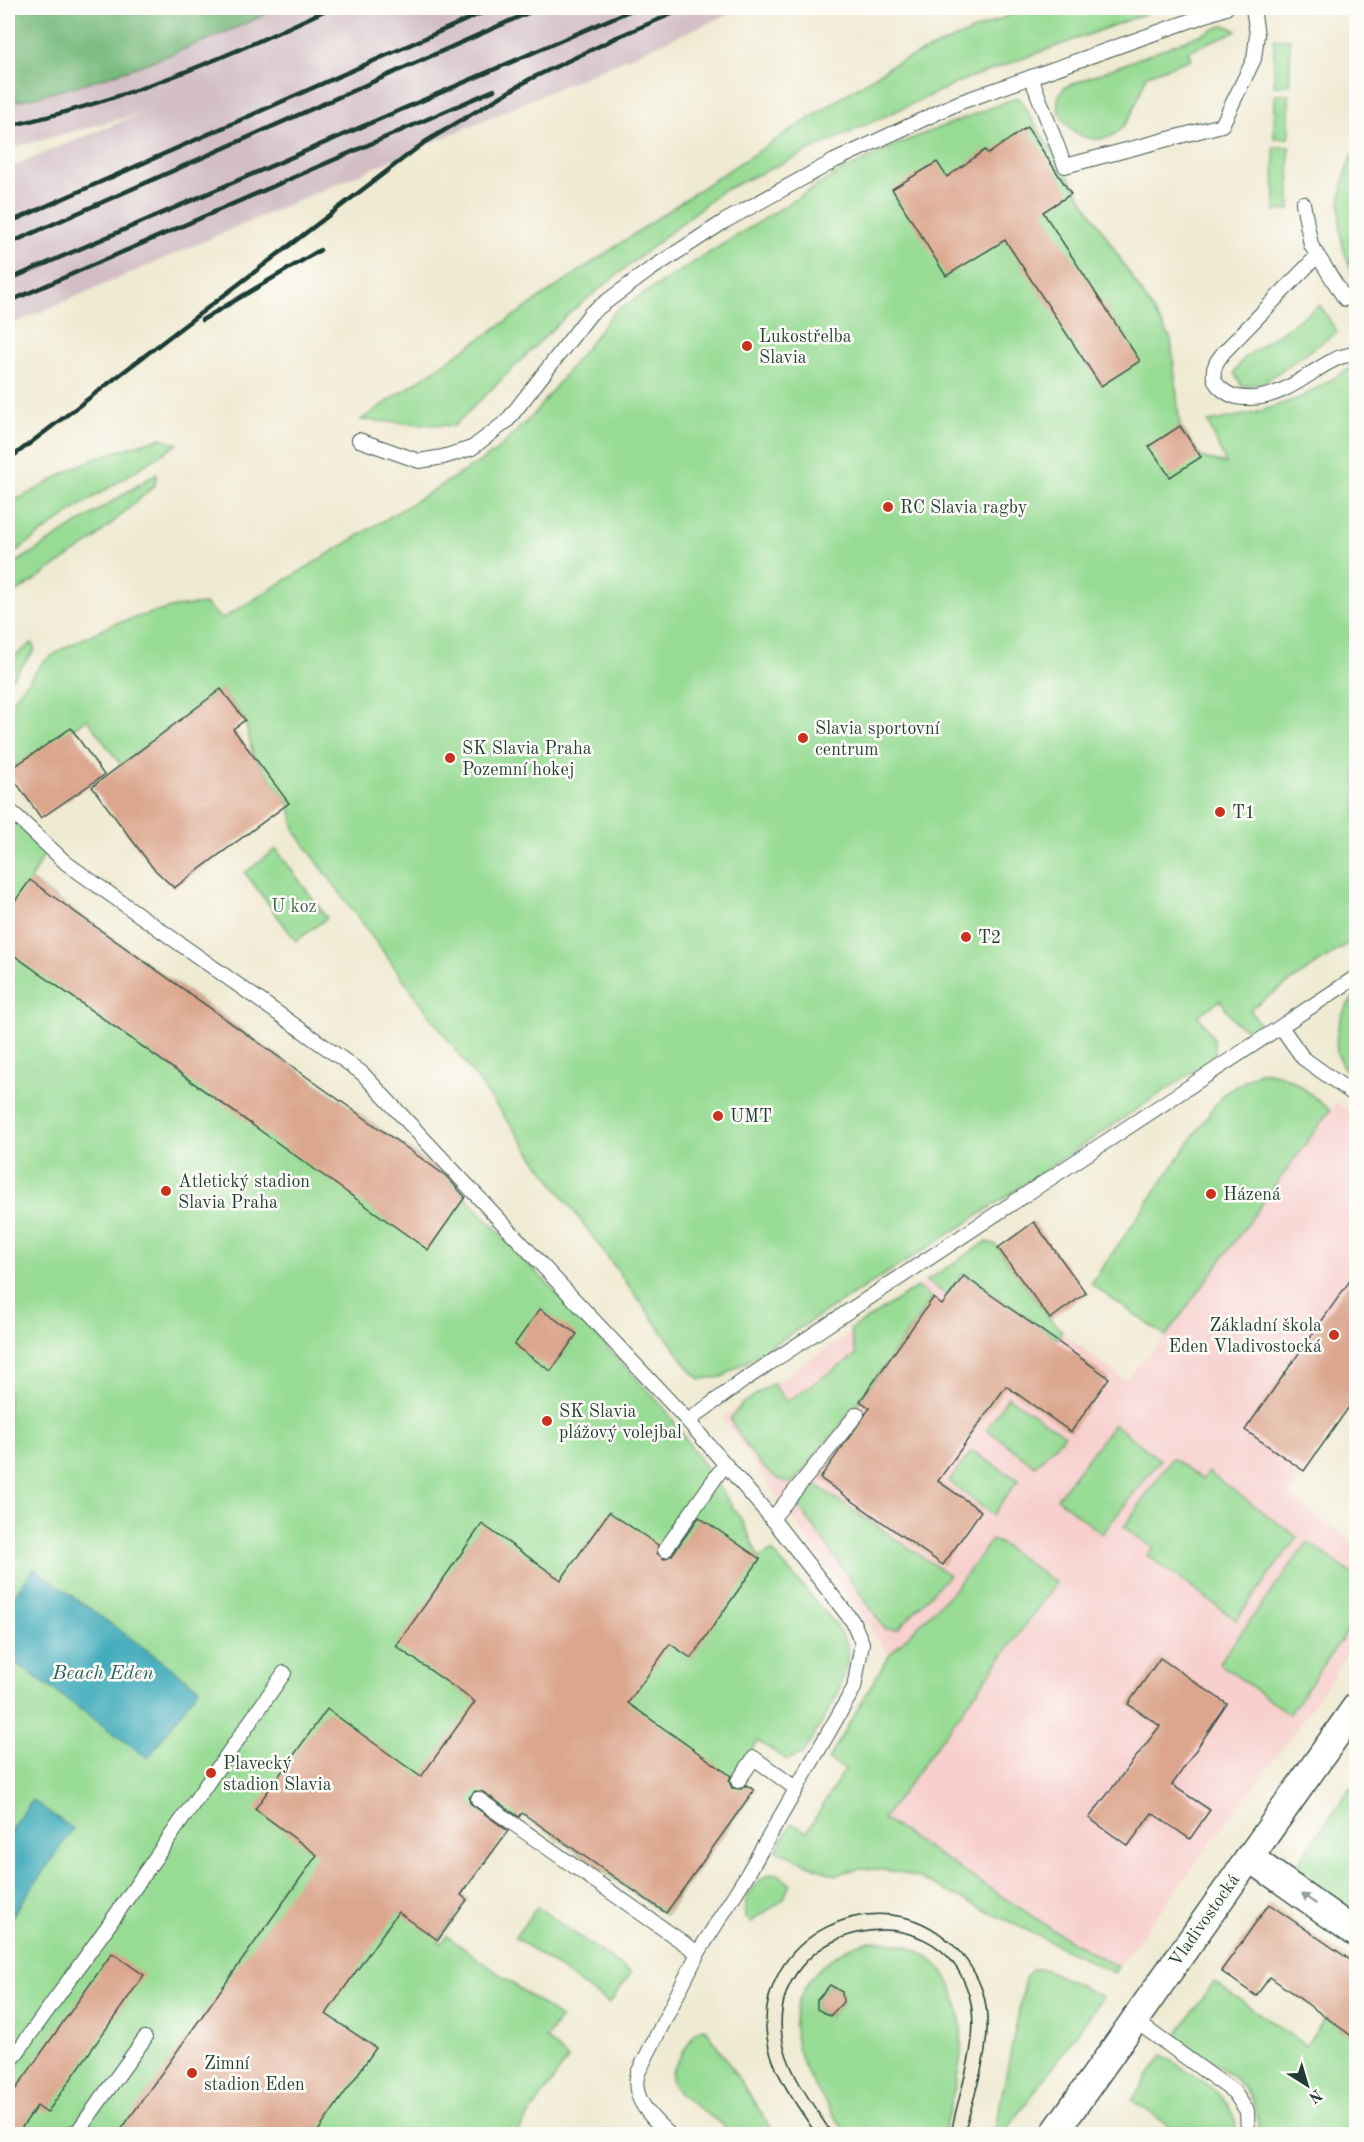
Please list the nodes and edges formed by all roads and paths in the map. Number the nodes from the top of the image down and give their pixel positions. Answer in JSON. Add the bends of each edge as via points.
{"nodes":[{"id":1,"x":1226,"y":8,"type":"edge"},
{"id":2,"x":1252,"y":8,"type":"edge"},
{"id":3,"x":1031,"y":77,"type":"junction"},
{"id":4,"x":1303,"y":203,"type":"dead end"},
{"id":5,"x":1317,"y":256,"type":"junction"},
{"id":6,"x":1345,"y":299,"type":"dead end"},
{"id":7,"x":1356,"y":355,"type":"edge"},
{"id":8,"x":359,"y":440,"type":"dead end"},
{"id":9,"x":8,"y":814,"type":"edge"},
{"id":10,"x":1356,"y":977,"type":"edge"},
{"id":11,"x":1281,"y":1027,"type":"junction"},
{"id":12,"x":1356,"y":1096,"type":"edge"},
{"id":13,"x":857,"y":1414,"type":"dead end"},
{"id":14,"x":688,"y":1421,"type":"junction"},
{"id":15,"x":725,"y":1464,"type":"junction"},
{"id":16,"x":772,"y":1519,"type":"junction"},
{"id":17,"x":665,"y":1550,"type":"dead end"},
{"id":18,"x":284,"y":1673,"type":"dead end"},
{"id":19,"x":1356,"y":1707,"type":"edge"},
{"id":20,"x":738,"y":1781,"type":"dead end"},
{"id":21,"x":795,"y":1788,"type":"junction"},
{"id":22,"x":478,"y":1799,"type":"dead end"},
{"id":23,"x":1249,"y":1857,"type":"junction"},
{"id":24,"x":1356,"y":1933,"type":"edge"},
{"id":25,"x":698,"y":1953,"type":"junction"},
{"id":26,"x":1134,"y":2019,"type":"junction"},
{"id":27,"x":145,"y":2038,"type":"dead end"},
{"id":28,"x":8,"y":2065,"type":"edge"},
{"id":29,"x":68,"y":2134,"type":"edge"},
{"id":30,"x":669,"y":2134,"type":"edge"},
{"id":31,"x":1054,"y":2134,"type":"edge"},
{"id":32,"x":1248,"y":2134,"type":"edge"}],
"edges":[{"from":1,"to":3,"type":"lane"},
{"from":2,"to":3,"type":"lane","via":[[1257,35],[1254,59],[1222,125],[1065,166]]},
{"from":3,"to":8,"type":"lane","via":[[958,103],[834,161],[725,221],[648,271],[591,313],[507,421],[472,448],[419,461]]},
{"from":4,"to":5,"type":"lane","via":[[1307,233]]},
{"from":5,"to":6,"type":"lane"},
{"from":5,"to":7,"type":"lane","via":[[1224,352],[1216,362],[1214,377],[1218,386],[1233,396],[1261,398],[1291,388],[1338,358]]},
{"from":9,"to":14,"type":"lane","via":[[14,814],[66,863],[362,1073]]},
{"from":10,"to":11,"type":"lane"},
{"from":11,"to":12,"type":"lane","via":[[1303,1058]]},
{"from":11,"to":14,"type":"lane","via":[[744,1380]]},
{"from":13,"to":16,"type":"lane"},
{"from":14,"to":15,"type":"lane"},
{"from":15,"to":16,"type":"lane"},
{"from":15,"to":17,"type":"lane"},
{"from":16,"to":21,"type":"lane","via":[[853,1622],[862,1643],[854,1688]]},
{"from":18,"to":28,"type":"lane"},
{"from":19,"to":23,"type":"street","name":"Vladivostocká"},
{"from":20,"to":21,"type":"lane","via":[[754,1758]]},
{"from":21,"to":25,"type":"lane"},
{"from":22,"to":25,"type":"lane"},
{"from":24,"to":23,"type":"street","one_way":true},
{"from":23,"to":26,"type":"street","name":"Vladivostocká"},
{"from":25,"to":30,"type":"lane","via":[[635,2082],[643,2104]]},
{"from":26,"to":31,"type":"street","name":"Vladivostocká"},
{"from":26,"to":32,"type":"lane","via":[[1234,2092],[1247,2111]]},
{"from":27,"to":29,"type":"lane","via":[[78,2131]]}]}
